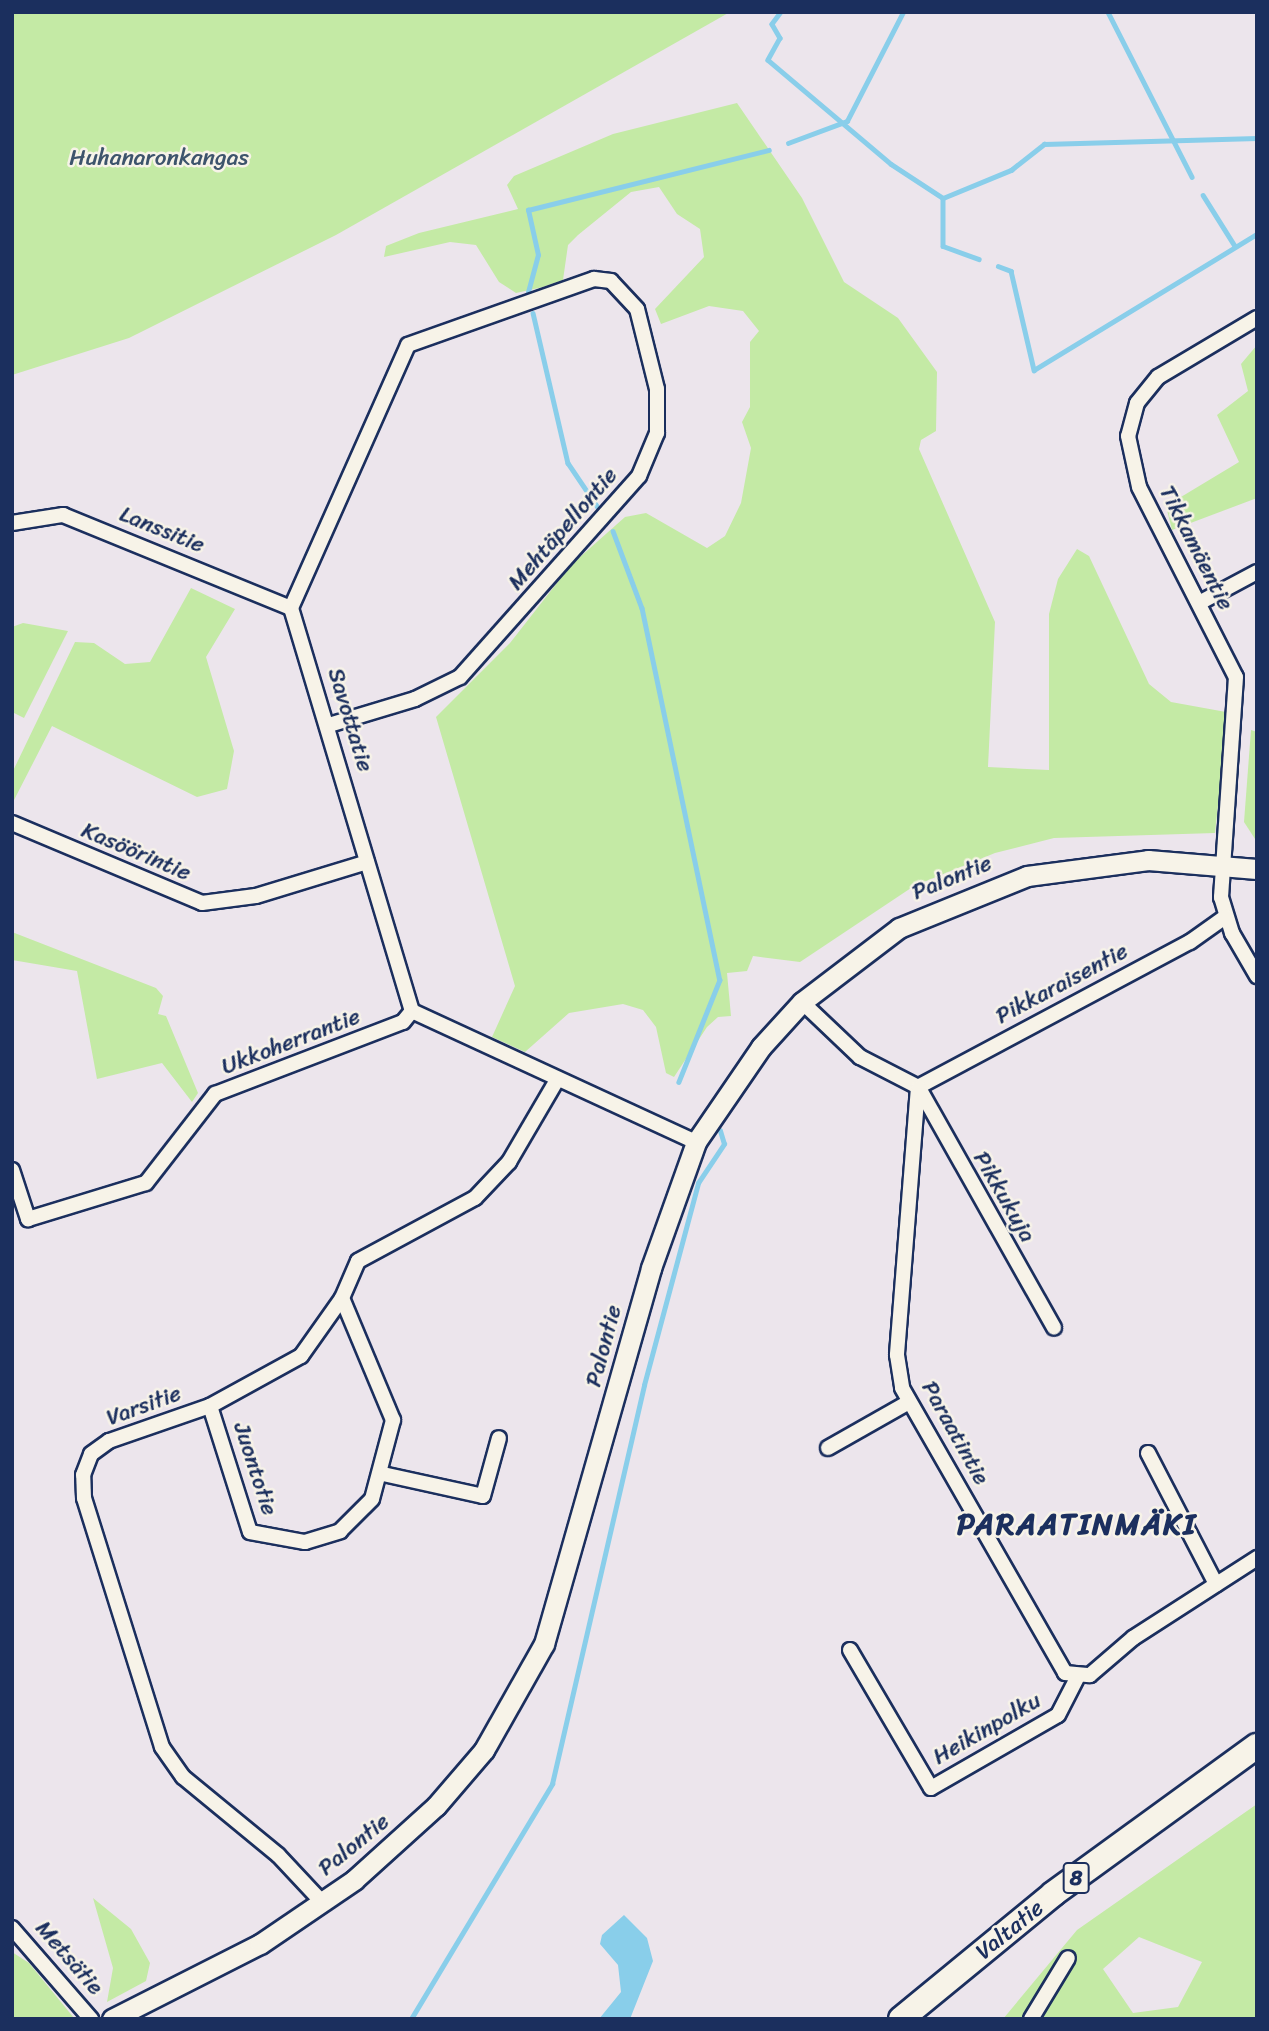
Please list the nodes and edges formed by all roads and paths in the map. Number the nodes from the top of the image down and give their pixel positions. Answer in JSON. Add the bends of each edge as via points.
{"nodes":[{"id":1,"x":1257,"y":318,"type":"edge"},
{"id":2,"x":12,"y":523,"type":"edge"},
{"id":3,"x":1257,"y":572,"type":"edge"},
{"id":4,"x":1199,"y":603,"type":"junction"},
{"id":5,"x":291,"y":608,"type":"junction"},
{"id":6,"x":329,"y":725,"type":"junction"},
{"id":7,"x":12,"y":823,"type":"edge"},
{"id":8,"x":367,"y":862,"type":"junction"},
{"id":9,"x":1222,"y":865,"type":"junction"},
{"id":10,"x":1257,"y":869,"type":"edge"},
{"id":11,"x":1224,"y":917,"type":"junction"},
{"id":12,"x":1257,"y":976,"type":"edge"},
{"id":13,"x":802,"y":1002,"type":"junction"},
{"id":14,"x":412,"y":1011,"type":"junction"},
{"id":15,"x":557,"y":1080,"type":"junction"},
{"id":16,"x":918,"y":1087,"type":"junction"},
{"id":17,"x":696,"y":1142,"type":"junction"},
{"id":18,"x":12,"y":1170,"type":"edge"},
{"id":19,"x":342,"y":1298,"type":"junction"},
{"id":20,"x":1054,"y":1328,"type":"dead end"},
{"id":21,"x":909,"y":1402,"type":"junction"},
{"id":22,"x":211,"y":1406,"type":"junction"},
{"id":23,"x":499,"y":1438,"type":"dead end"},
{"id":24,"x":828,"y":1448,"type":"dead end"},
{"id":25,"x":1148,"y":1453,"type":"dead end"},
{"id":26,"x":383,"y":1474,"type":"junction"},
{"id":27,"x":1257,"y":1558,"type":"edge"},
{"id":28,"x":1216,"y":1584,"type":"junction"},
{"id":29,"x":850,"y":1650,"type":"dead end"},
{"id":30,"x":1077,"y":1678,"type":"junction"},
{"id":31,"x":1257,"y":1746,"type":"edge"},
{"id":32,"x":323,"y":1902,"type":"junction"},
{"id":33,"x":12,"y":1928,"type":"edge"},
{"id":34,"x":1068,"y":1958,"type":"dead end"},
{"id":35,"x":90,"y":2019,"type":"edge"},
{"id":36,"x":112,"y":2019,"type":"edge"},
{"id":37,"x":901,"y":2019,"type":"edge"},
{"id":38,"x":1031,"y":2019,"type":"edge"}],
"edges":[{"from":1,"to":4,"type":"street","name":"Tikkamäentie","via":[[1158,377],[1131,419],[1129,453],[1139,487]]},
{"from":2,"to":5,"type":"street","name":"Lanssitie","via":[[63,515]]},
{"from":3,"to":4,"type":"street"},
{"from":4,"to":9,"type":"street","name":"Tikkamäentie","via":[[1231,662],[1238,692]]},
{"from":5,"to":6,"type":"street","name":"Savottatie"},
{"from":5,"to":6,"type":"street","name":"Mehtäpellontie","via":[[408,345],[594,279],[611,281],[637,309],[657,388],[657,433],[639,477],[460,677],[415,699]]},
{"from":6,"to":8,"type":"street","name":"Savottatie"},
{"from":7,"to":8,"type":"street","name":"Kasöörintie","via":[[202,903],[257,896]]},
{"from":8,"to":14,"type":"street","name":"Savottatie"},
{"from":9,"to":10,"type":"street","name":"Palontie"},
{"from":9,"to":11,"type":"street","name":"Tikkamäentie"},
{"from":9,"to":13,"type":"street","name":"Palontie","via":[[1107,862],[995,886],[899,928]]},
{"from":11,"to":12,"type":"street","name":"Tikkamäentie"},
{"from":11,"to":16,"type":"street","name":"Pikkaraisentie","via":[[1189,942]]},
{"from":13,"to":16,"type":"street","via":[[859,1057]]},
{"from":13,"to":17,"type":"street","name":"Palontie","via":[[761,1047]]},
{"from":14,"to":15,"type":"street"},
{"from":14,"to":18,"type":"street","name":"Ukkoherrantie","via":[[403,1022],[215,1094],[146,1183],[28,1219]]},
{"from":15,"to":17,"type":"street"},
{"from":15,"to":19,"type":"street","name":"Varsitie","via":[[509,1162],[475,1198],[358,1261]]},
{"from":16,"to":20,"type":"street","name":"Pikkukuja"},
{"from":16,"to":21,"type":"street","name":"Paraatintie","via":[[897,1355]]},
{"from":17,"to":32,"type":"street","name":"Palontie","via":[[651,1268],[544,1644],[516,1700],[463,1777],[382,1857]]},
{"from":19,"to":22,"type":"street","name":"Varsitie","via":[[301,1356]]},
{"from":19,"to":26,"type":"street","name":"Juontotie","via":[[393,1420]]},
{"from":21,"to":24,"type":"street"},
{"from":21,"to":30,"type":"street","name":"Paraatintie","via":[[1056,1661]]},
{"from":22,"to":26,"type":"street","name":"Juontotie","via":[[250,1532],[305,1542],[340,1531],[372,1499]]},
{"from":22,"to":32,"type":"street","name":"Varsitie","via":[[100,1448],[83,1475],[84,1498],[162,1747],[183,1777],[278,1855]]},
{"from":23,"to":26,"type":"street","via":[[483,1496]]},
{"from":25,"to":28,"type":"street"},
{"from":27,"to":28,"type":"street"},
{"from":28,"to":30,"type":"street","via":[[1133,1638],[1090,1675]]},
{"from":29,"to":30,"type":"street","name":"Heikinpolku","via":[[931,1788],[1058,1715]]},
{"from":31,"to":37,"type":"highway","name":"Valtatie","number":"8","via":[[1053,1895]]},
{"from":32,"to":36,"type":"street","name":"Palontie","via":[[260,1944]]},
{"from":33,"to":35,"type":"street","name":"Metsätie"},
{"from":34,"to":38,"type":"street"}]}
